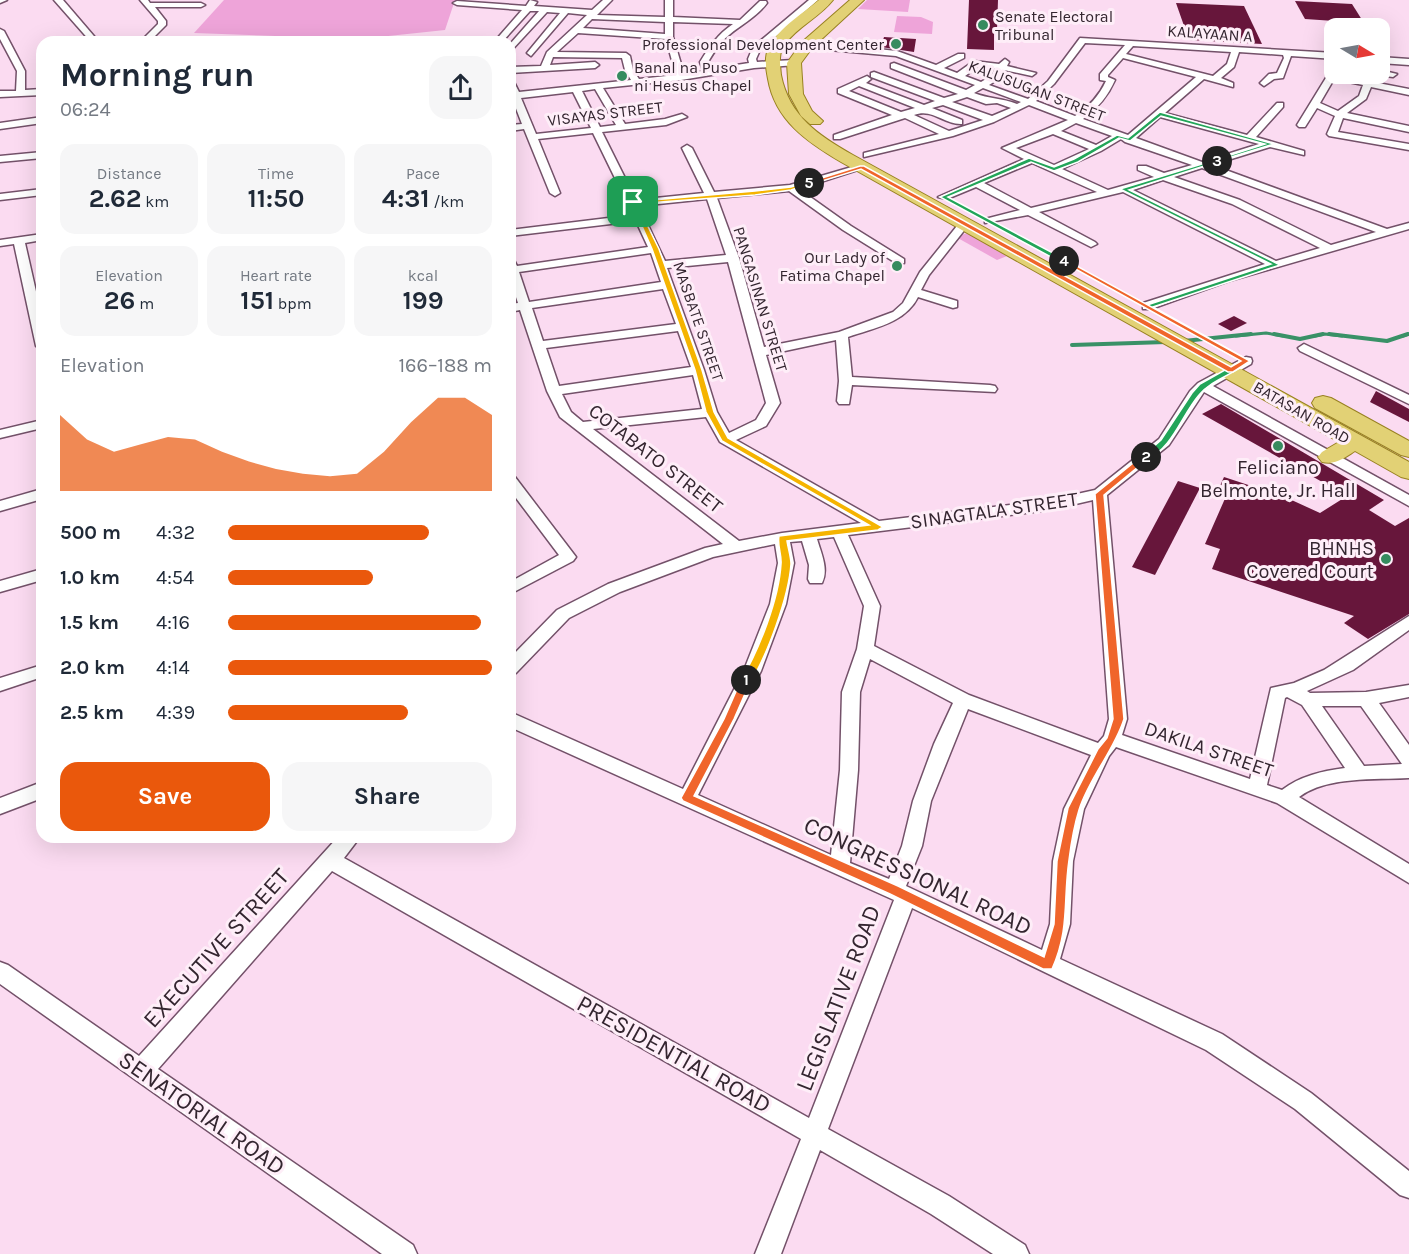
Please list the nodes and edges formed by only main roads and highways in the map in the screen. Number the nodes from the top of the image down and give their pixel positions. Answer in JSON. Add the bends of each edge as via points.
{"nodes":[{"id":1,"x":843,"y":0,"type":"edge"},
{"id":2,"x":858,"y":0,"type":"edge"},
{"id":3,"x":817,"y":3,"type":"edge"},
{"id":4,"x":795,"y":61,"type":"junction"},
{"id":5,"x":865,"y":161,"type":"junction"},
{"id":6,"x":1238,"y":366,"type":"junction"},
{"id":7,"x":1354,"y":442,"type":"junction"},
{"id":8,"x":1409,"y":450,"type":"edge"},
{"id":9,"x":1330,"y":457,"type":"road end"},
{"id":10,"x":1409,"y":472,"type":"edge"}],
"edges":[{"from":1,"to":4,"type":"main road","via":[[795,43]]},
{"from":2,"to":4,"type":"main road","via":[[807,45]]},
{"from":3,"to":5,"type":"main road","name":"BATASAN ROAD","via":[[777,45],[773,63],[776,94],[788,114],[814,138]]},
{"from":4,"to":5,"type":"main road","name":"BATASAN ROAD","via":[[796,94],[806,113]]},
{"from":5,"to":6,"type":"main road","name":"BATASAN ROAD","via":[[964,223]]},
{"from":5,"to":6,"type":"main road","name":"BATASAN ROAD","via":[[990,221],[1147,306]]},
{"from":6,"to":7,"type":"main road","name":"BATASAN ROAD"},
{"from":6,"to":8,"type":"main road","name":"BATASAN ROAD"},
{"from":7,"to":9,"type":"main road"},
{"from":7,"to":10,"type":"main road","name":"BATASAN ROAD"}]}
